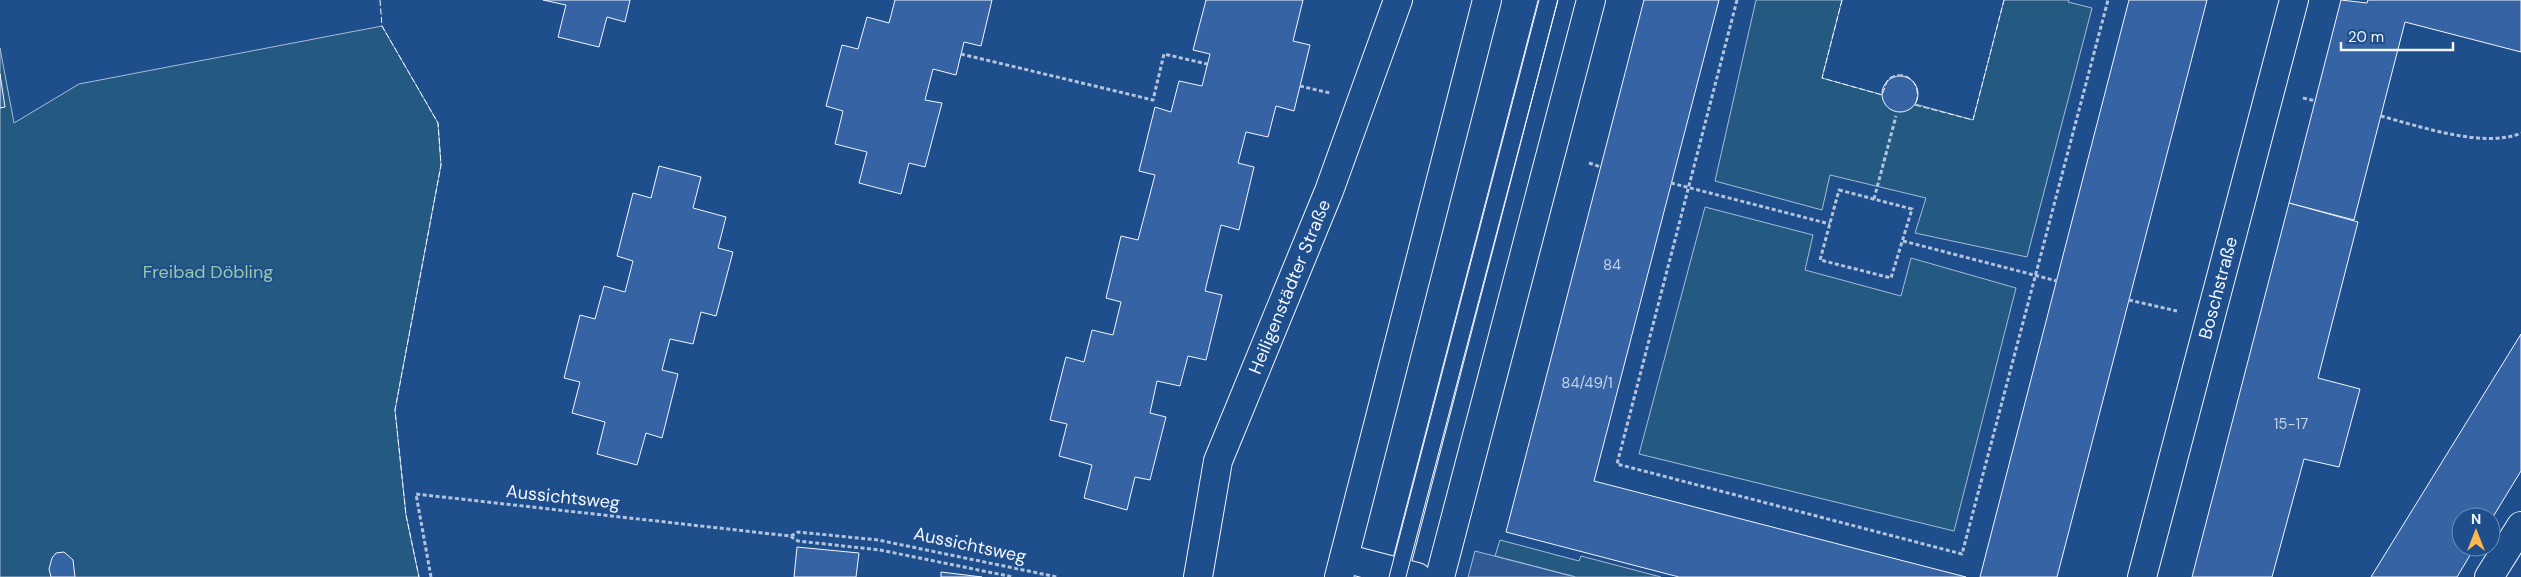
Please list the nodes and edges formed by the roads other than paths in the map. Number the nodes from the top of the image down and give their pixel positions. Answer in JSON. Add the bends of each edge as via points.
{"nodes":[{"id":1,"x":1398,"y":0,"type":"edge"},
{"id":2,"x":1486,"y":0,"type":"edge"},
{"id":3,"x":1548,"y":0,"type":"edge"},
{"id":4,"x":1591,"y":0,"type":"edge"},
{"id":5,"x":2294,"y":0,"type":"edge"},
{"id":6,"x":2521,"y":526,"type":"edge"},
{"id":7,"x":1341,"y":568,"type":"edge"},
{"id":8,"x":1405,"y":576,"type":"edge"},
{"id":9,"x":1198,"y":577,"type":"edge"},
{"id":10,"x":1440,"y":577,"type":"edge"},
{"id":11,"x":2142,"y":577,"type":"edge"},
{"id":12,"x":2489,"y":577,"type":"edge"}],
"edges":[{"from":1,"to":9,"type":"street","name":"Heiligenstädter Straße","via":[[1328,191],[1218,460]]},
{"from":2,"to":7,"type":"street"},
{"from":3,"to":8,"type":"lane"},
{"from":4,"to":10,"type":"street"},
{"from":5,"to":11,"type":"street","name":"Boschstraße"},
{"from":6,"to":12,"type":"street"},
{"from":7,"to":8,"type":"street"}]}
